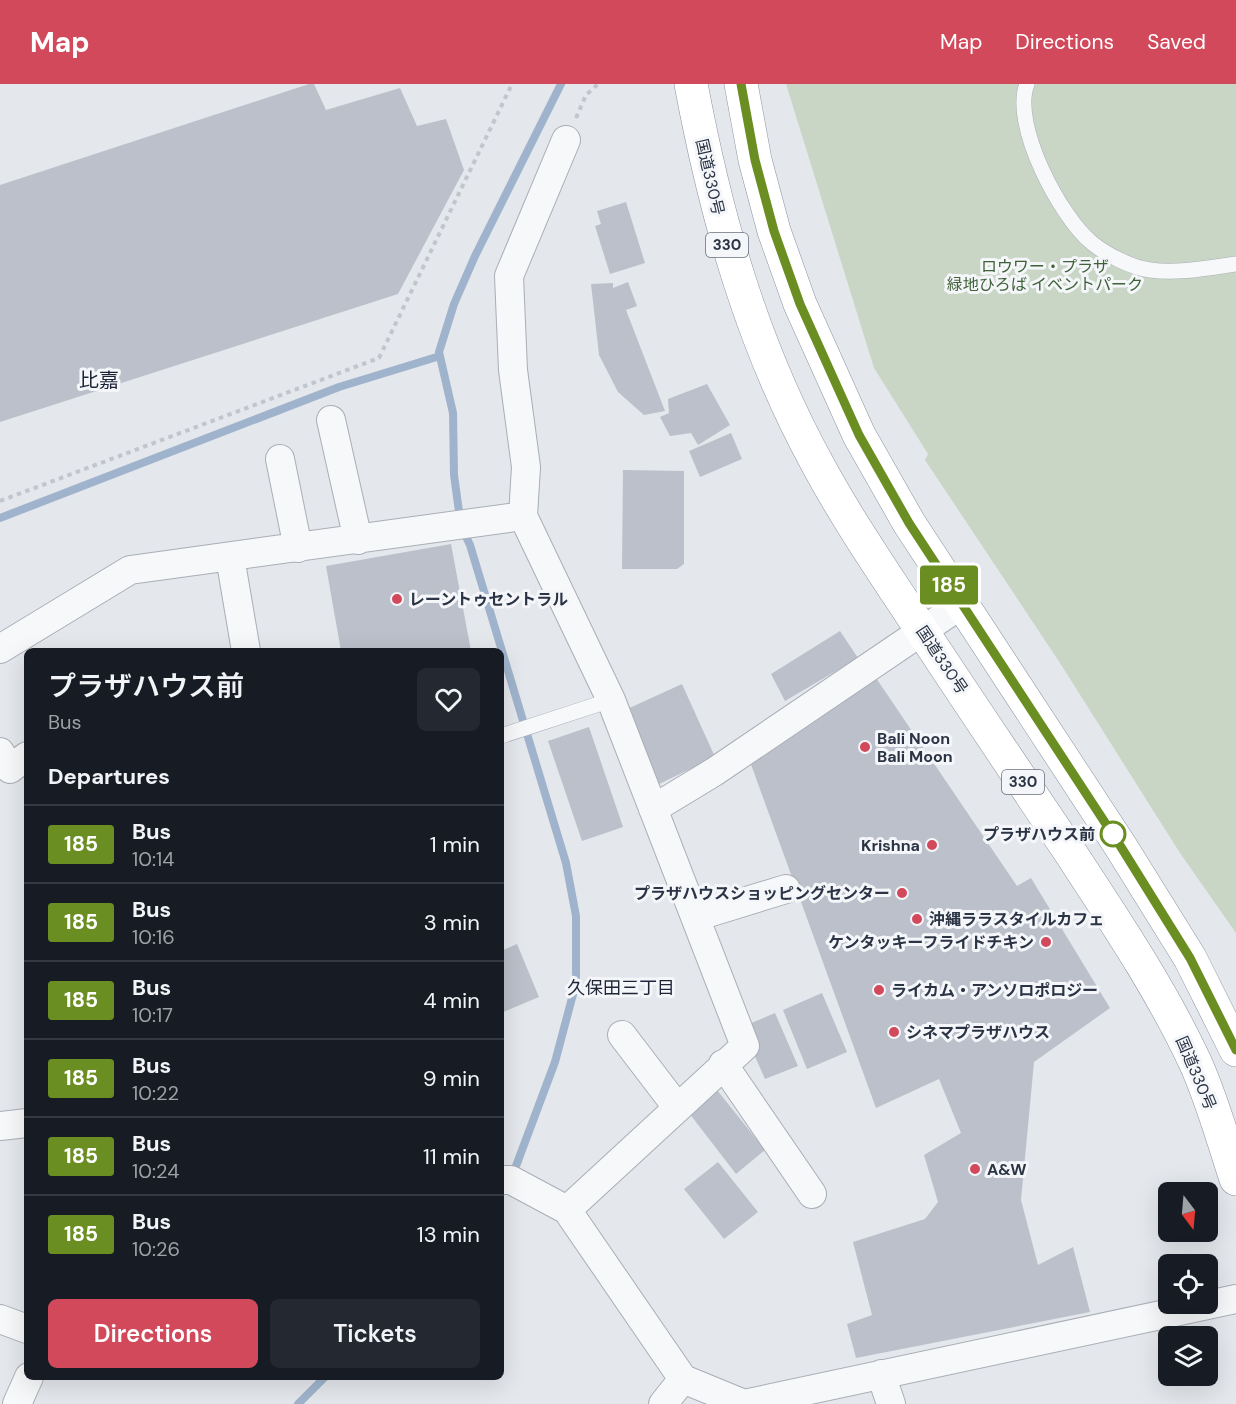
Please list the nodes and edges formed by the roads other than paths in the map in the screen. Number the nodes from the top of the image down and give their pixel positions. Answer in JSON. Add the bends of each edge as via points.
{"nodes":[{"id":1,"x":691,"y":84,"type":"edge"},
{"id":2,"x":741,"y":84,"type":"edge"},
{"id":3,"x":1027,"y":84,"type":"edge"},
{"id":4,"x":566,"y":141,"type":"dead end"},
{"id":5,"x":1236,"y":264,"type":"edge"},
{"id":6,"x":331,"y":420,"type":"dead end"},
{"id":7,"x":280,"y":459,"type":"dead end"},
{"id":8,"x":523,"y":516,"type":"junction"},
{"id":9,"x":358,"y":540,"type":"junction"},
{"id":10,"x":298,"y":548,"type":"junction"},
{"id":11,"x":230,"y":557,"type":"junction"},
{"id":12,"x":962,"y":604,"type":"junction"},
{"id":13,"x":922,"y":631,"type":"junction"},
{"id":14,"x":245,"y":648,"type":"edge"},
{"id":15,"x":0,"y":649,"type":"edge"},
{"id":16,"x":611,"y":700,"type":"junction"},
{"id":17,"x":505,"y":735,"type":"edge"},
{"id":18,"x":0,"y":752,"type":"edge"},
{"id":19,"x":24,"y":758,"type":"edge"},
{"id":20,"x":653,"y":809,"type":"junction"},
{"id":21,"x":786,"y":889,"type":"dead end"},
{"id":22,"x":694,"y":917,"type":"junction"},
{"id":23,"x":622,"y":1035,"type":"dead end"},
{"id":24,"x":1236,"y":1050,"type":"edge"},
{"id":25,"x":723,"y":1065,"type":"junction"},
{"id":26,"x":677,"y":1107,"type":"junction"},
{"id":27,"x":24,"y":1122,"type":"edge"},
{"id":28,"x":0,"y":1126,"type":"edge"},
{"id":29,"x":1236,"y":1179,"type":"edge"},
{"id":30,"x":504,"y":1180,"type":"edge"},
{"id":31,"x":812,"y":1194,"type":"dead end"},
{"id":32,"x":567,"y":1210,"type":"junction"},
{"id":33,"x":1236,"y":1299,"type":"edge"},
{"id":34,"x":0,"y":1319,"type":"edge"},
{"id":35,"x":24,"y":1328,"type":"edge"},
{"id":36,"x":881,"y":1374,"type":"junction"},
{"id":37,"x":683,"y":1379,"type":"junction"},
{"id":38,"x":663,"y":1404,"type":"edge"},
{"id":39,"x":891,"y":1404,"type":"edge"}],
"edges":[{"from":1,"to":13,"type":"highway","name":"国道330号","number":"330","via":[[707,170],[726,241],[755,330],[784,399],[818,466]]},
{"from":2,"to":12,"type":"highway","number":"330","via":[[774,231],[800,304],[859,435],[909,523]]},
{"from":3,"to":5,"type":"lane","via":[[1024,110],[1033,147],[1050,189],[1091,242],[1116,258],[1149,270],[1196,270]]},
{"from":4,"to":8,"type":"street","via":[[509,276],[513,370],[526,467]]},
{"from":6,"to":9,"type":"street"},
{"from":7,"to":10,"type":"street"},
{"from":8,"to":9,"type":"street"},
{"from":8,"to":16,"type":"street"},
{"from":9,"to":10,"type":"street"},
{"from":10,"to":11,"type":"street"},
{"from":11,"to":14,"type":"street"},
{"from":11,"to":15,"type":"street","via":[[130,570]]},
{"from":12,"to":13,"type":"street"},
{"from":12,"to":24,"type":"highway","number":"330","via":[[1190,958]]},
{"from":13,"to":20,"type":"street"},
{"from":13,"to":29,"type":"highway","name":"国道330号","number":"330","via":[[1153,983],[1195,1062]]},
{"from":16,"to":17,"type":"lane"},
{"from":16,"to":20,"type":"street"},
{"from":18,"to":19,"type":"street","via":[[10,769]]},
{"from":20,"to":22,"type":"street"},
{"from":21,"to":22,"type":"street"},
{"from":22,"to":25,"type":"street","via":[[745,1046]]},
{"from":23,"to":26,"type":"street"},
{"from":25,"to":26,"type":"street"},
{"from":25,"to":31,"type":"street"},
{"from":26,"to":32,"type":"street"},
{"from":27,"to":28,"type":"street"},
{"from":30,"to":32,"type":"street","via":[[511,1180]]},
{"from":32,"to":37,"type":"street"},
{"from":33,"to":36,"type":"street"},
{"from":34,"to":35,"type":"street"},
{"from":36,"to":37,"type":"street","via":[[744,1404]]},
{"from":36,"to":39,"type":"street"},
{"from":37,"to":38,"type":"street"}]}
